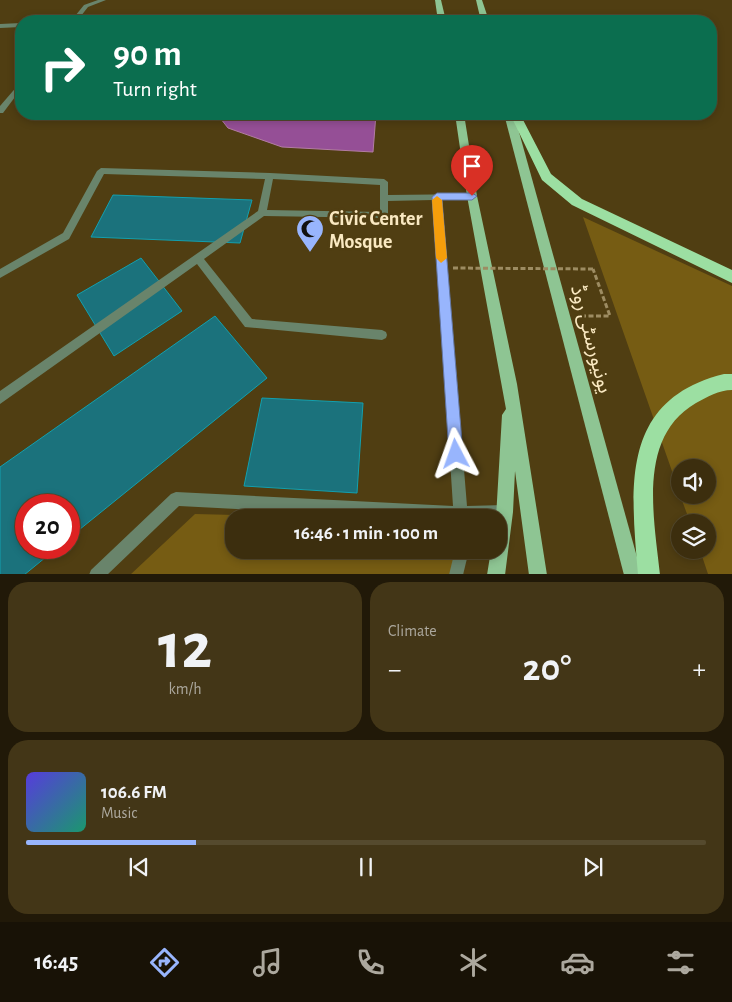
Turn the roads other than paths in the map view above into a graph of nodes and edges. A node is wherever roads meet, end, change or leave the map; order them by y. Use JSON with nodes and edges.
{"nodes":[{"id":1,"x":104,"y":0,"type":"edge"},
{"id":2,"x":438,"y":0,"type":"edge"},
{"id":3,"x":479,"y":0,"type":"edge"},
{"id":4,"x":79,"y":15,"type":"edge"},
{"id":5,"x":441,"y":15,"type":"edge"},
{"id":6,"x":483,"y":15,"type":"edge"},
{"id":7,"x":15,"y":25,"type":"edge"},
{"id":8,"x":0,"y":26,"type":"edge"},
{"id":9,"x":15,"y":92,"type":"edge"},
{"id":10,"x":0,"y":111,"type":"edge"},
{"id":11,"x":460,"y":120,"type":"edge"},
{"id":12,"x":512,"y":120,"type":"edge"},
{"id":13,"x":518,"y":120,"type":"edge"},
{"id":14,"x":270,"y":176,"type":"junction"},
{"id":15,"x":472,"y":196,"type":"junction"},
{"id":16,"x":437,"y":197,"type":"junction"},
{"id":17,"x":384,"y":198,"type":"junction"},
{"id":18,"x":262,"y":213,"type":"junction"},
{"id":19,"x":198,"y":258,"type":"junction"},
{"id":20,"x":0,"y":274,"type":"edge"},
{"id":21,"x":732,"y":277,"type":"edge"},
{"id":22,"x":382,"y":335,"type":"dead end"},
{"id":23,"x":732,"y":382,"type":"edge"},
{"id":24,"x":510,"y":384,"type":"junction"},
{"id":25,"x":0,"y":398,"type":"edge"},
{"id":26,"x":354,"y":509,"type":"edge"},
{"id":27,"x":461,"y":509,"type":"edge"},
{"id":28,"x":505,"y":509,"type":"edge"},
{"id":29,"x":460,"y":559,"type":"edge"},
{"id":30,"x":498,"y":559,"type":"edge"},
{"id":31,"x":96,"y":574,"type":"edge"},
{"id":32,"x":456,"y":574,"type":"edge"},
{"id":33,"x":496,"y":574,"type":"edge"},
{"id":34,"x":538,"y":574,"type":"edge"},
{"id":35,"x":633,"y":574,"type":"edge"},
{"id":36,"x":649,"y":574,"type":"edge"}],
"edges":[{"from":1,"to":4,"type":"street"},
{"from":2,"to":5,"type":"main road"},
{"from":3,"to":6,"type":"main road"},
{"from":7,"to":8,"type":"street"},
{"from":9,"to":10,"type":"street"},
{"from":11,"to":15,"type":"main road"},
{"from":12,"to":35,"type":"main road","name":"یونیورسٹی روڈ"},
{"from":13,"to":21,"type":"highway"},
{"from":14,"to":17,"type":"street"},
{"from":14,"to":18,"type":"street"},
{"from":14,"to":20,"type":"street"},
{"from":15,"to":16,"type":"street"},
{"from":15,"to":24,"type":"main road"},
{"from":16,"to":17,"type":"street"},
{"from":16,"to":27,"type":"street"},
{"from":17,"to":18,"type":"street"},
{"from":18,"to":19,"type":"street"},
{"from":19,"to":22,"type":"street"},
{"from":19,"to":25,"type":"street"},
{"from":23,"to":36,"type":"highway"},
{"from":24,"to":28,"type":"main road"},
{"from":24,"to":34,"type":"main road"},
{"from":26,"to":31,"type":"street"},
{"from":29,"to":32,"type":"street"},
{"from":30,"to":33,"type":"main road"}]}
